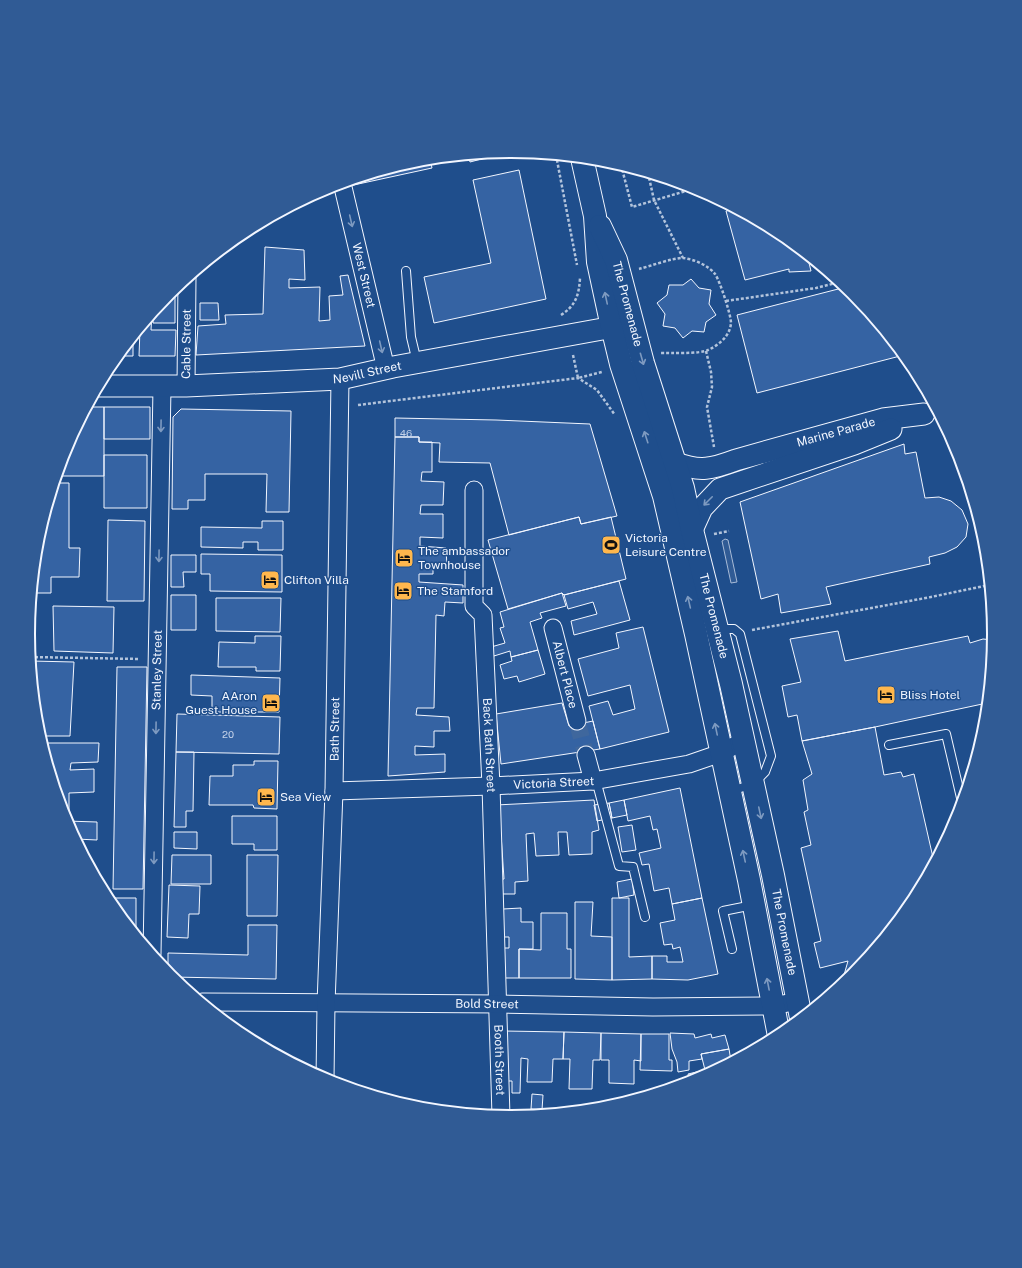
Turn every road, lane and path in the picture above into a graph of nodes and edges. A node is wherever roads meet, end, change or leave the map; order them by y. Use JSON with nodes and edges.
{"nodes":[{"id":1,"x":557,"y":160,"type":"edge"},
{"id":2,"x":583,"y":164,"type":"edge"},
{"id":3,"x":623,"y":171,"type":"edge"},
{"id":4,"x":649,"y":179,"type":"edge"},
{"id":5,"x":343,"y":189,"type":"edge"},
{"id":6,"x":685,"y":191,"type":"edge"},
{"id":7,"x":654,"y":200,"type":"junction"},
{"id":8,"x":572,"y":243,"type":"dead end"},
{"id":9,"x":406,"y":270,"type":"dead end"},
{"id":10,"x":833,"y":284,"type":"edge"},
{"id":11,"x":187,"y":285,"type":"edge"},
{"id":12,"x":726,"y":301,"type":"junction"},
{"id":13,"x":622,"y":325,"type":"junction"},
{"id":14,"x":417,"y":363,"type":"junction"},
{"id":15,"x":386,"y":368,"type":"junction"},
{"id":16,"x":340,"y":379,"type":"junction"},
{"id":17,"x":105,"y":386,"type":"edge"},
{"id":18,"x":186,"y":386,"type":"junction"},
{"id":19,"x":162,"y":387,"type":"junction"},
{"id":20,"x":340,"y":407,"type":"junction"},
{"id":21,"x":930,"y":412,"type":"edge"},
{"id":22,"x":619,"y":420,"type":"dead end"},
{"id":23,"x":854,"y":444,"type":"junction"},
{"id":24,"x":715,"y":450,"type":"dead end"},
{"id":25,"x":670,"y":481,"type":"junction"},
{"id":26,"x":474,"y":490,"type":"dead end"},
{"id":27,"x":729,"y":531,"type":"dead end"},
{"id":28,"x":701,"y":533,"type":"junction"},
{"id":29,"x":984,"y":586,"type":"edge"},
{"id":30,"x":553,"y":628,"type":"dead end"},
{"id":31,"x":707,"y":632,"type":"junction"},
{"id":32,"x":740,"y":634,"type":"junction"},
{"id":33,"x":36,"y":658,"type":"edge"},
{"id":34,"x":157,"y":660,"type":"junction"},
{"id":35,"x":741,"y":681,"type":"junction"},
{"id":36,"x":577,"y":721,"type":"tunnel mouth"},
{"id":37,"x":744,"y":741,"type":"junction"},
{"id":38,"x":889,"y":745,"type":"dead end"},
{"id":39,"x":721,"y":753,"type":"junction"},
{"id":40,"x":586,"y":756,"type":"tunnel mouth"},
{"id":41,"x":595,"y":780,"type":"junction"},
{"id":42,"x":753,"y":784,"type":"junction"},
{"id":43,"x":491,"y":786,"type":"junction"},
{"id":44,"x":334,"y":791,"type":"junction"},
{"id":45,"x":730,"y":792,"type":"junction"},
{"id":46,"x":960,"y":793,"type":"edge"},
{"id":47,"x":773,"y":875,"type":"junction"},
{"id":48,"x":749,"y":880,"type":"junction"},
{"id":49,"x":754,"y":905,"type":"junction"},
{"id":50,"x":645,"y":918,"type":"dead end"},
{"id":51,"x":152,"y":947,"type":"edge"},
{"id":52,"x":732,"y":949,"type":"dead end"},
{"id":53,"x":209,"y":1002,"type":"edge"},
{"id":54,"x":326,"y":1004,"type":"junction"},
{"id":55,"x":498,"y":1004,"type":"junction"},
{"id":56,"x":773,"y":1006,"type":"junction"},
{"id":57,"x":799,"y":1009,"type":"edge"},
{"id":58,"x":777,"y":1029,"type":"edge"},
{"id":59,"x":325,"y":1072,"type":"edge"},
{"id":60,"x":501,"y":1110,"type":"edge"}],
"edges":[{"from":1,"to":8,"type":"path"},
{"from":2,"to":13,"type":"main road","name":"The Promenade"},
{"from":3,"to":7,"type":"path"},
{"from":4,"to":7,"type":"path"},
{"from":5,"to":15,"type":"street","name":"West Street","one_way":true},
{"from":6,"to":7,"type":"path"},
{"from":7,"to":12,"type":"path"},
{"from":9,"to":14,"type":"lane"},
{"from":10,"to":12,"type":"path"},
{"from":11,"to":18,"type":"street","name":"Cable Street"},
{"from":12,"to":24,"type":"path"},
{"from":13,"to":14,"type":"street","name":"Nevill Street"},
{"from":13,"to":25,"type":"main road","name":"The Promenade"},
{"from":14,"to":15,"type":"street","name":"Nevill Street"},
{"from":15,"to":16,"type":"street","name":"Nevill Street"},
{"from":16,"to":18,"type":"street","name":"Nevill Street"},
{"from":16,"to":20,"type":"street","name":"Bath Street"},
{"from":17,"to":19,"type":"street","name":"Nevill Street"},
{"from":18,"to":19,"type":"street","name":"Nevill Street"},
{"from":19,"to":34,"type":"street","name":"Stanley Street","one_way":true},
{"from":20,"to":22,"type":"path"},
{"from":20,"to":44,"type":"street","name":"Bath Street"},
{"from":21,"to":23,"type":"street","name":"Marine Parade"},
{"from":21,"to":25,"type":"street","name":"Marine Parade"},
{"from":23,"to":25,"type":"street","name":"Marine Parade"},
{"from":23,"to":28,"type":"street","name":"Marine Parade","one_way":true},
{"from":25,"to":28,"type":"main road","name":"The Promenade"},
{"from":31,"to":25,"type":"main road","name":"The Promenade","one_way":true},
{"from":26,"to":43,"type":"street","name":"Back Bath Street"},
{"from":27,"to":28,"type":"path"},
{"from":28,"to":31,"type":"main road","name":"The Promenade"},
{"from":29,"to":32,"type":"path"},
{"from":30,"to":36,"type":"street","name":"Albert Place"},
{"from":31,"to":32,"type":"lane"},
{"from":31,"to":35,"type":"main road","name":"The Promenade"},
{"from":39,"to":31,"type":"main road","name":"The Promenade","one_way":true},
{"from":32,"to":35,"type":"lane"},
{"from":33,"to":34,"type":"path"},
{"from":34,"to":51,"type":"street","name":"Stanley Street","one_way":true},
{"from":35,"to":37,"type":"main road","name":"The Promenade"},
{"from":35,"to":42,"type":"lane"},
{"from":37,"to":39,"type":"street","name":"Victoria Street"},
{"from":37,"to":42,"type":"main road","name":"The Promenade"},
{"from":38,"to":46,"type":"lane"},
{"from":39,"to":41,"type":"street","name":"Victoria Street"},
{"from":39,"to":45,"type":"main road","name":"The Promenade"},
{"from":40,"to":41,"type":"street"},
{"from":41,"to":43,"type":"street","name":"Victoria Street"},
{"from":41,"to":50,"type":"lane"},
{"from":42,"to":45,"type":"lane"},
{"from":42,"to":47,"type":"main road","name":"The Promenade","one_way":true},
{"from":43,"to":44,"type":"street","name":"Victoria Street"},
{"from":43,"to":55,"type":"street","name":"Back Bath Street"},
{"from":44,"to":54,"type":"street","name":"Bath Street"},
{"from":48,"to":45,"type":"main road","name":"The Promenade","one_way":true},
{"from":47,"to":48,"type":"main road"},
{"from":47,"to":57,"type":"main road","name":"The Promenade"},
{"from":48,"to":49,"type":"main road","name":"The Promenade"},
{"from":49,"to":52,"type":"lane"},
{"from":56,"to":49,"type":"main road","name":"The Promenade","one_way":true},
{"from":53,"to":54,"type":"street","name":"Bold Street"},
{"from":54,"to":55,"type":"street","name":"Bold Street"},
{"from":54,"to":59,"type":"street","name":"Bath Street"},
{"from":55,"to":56,"type":"street","name":"Bold Street"},
{"from":55,"to":60,"type":"street","name":"Booth Street"},
{"from":56,"to":57,"type":"street","name":"The Promenade"},
{"from":56,"to":58,"type":"main road","name":"The Promenade"}]}
